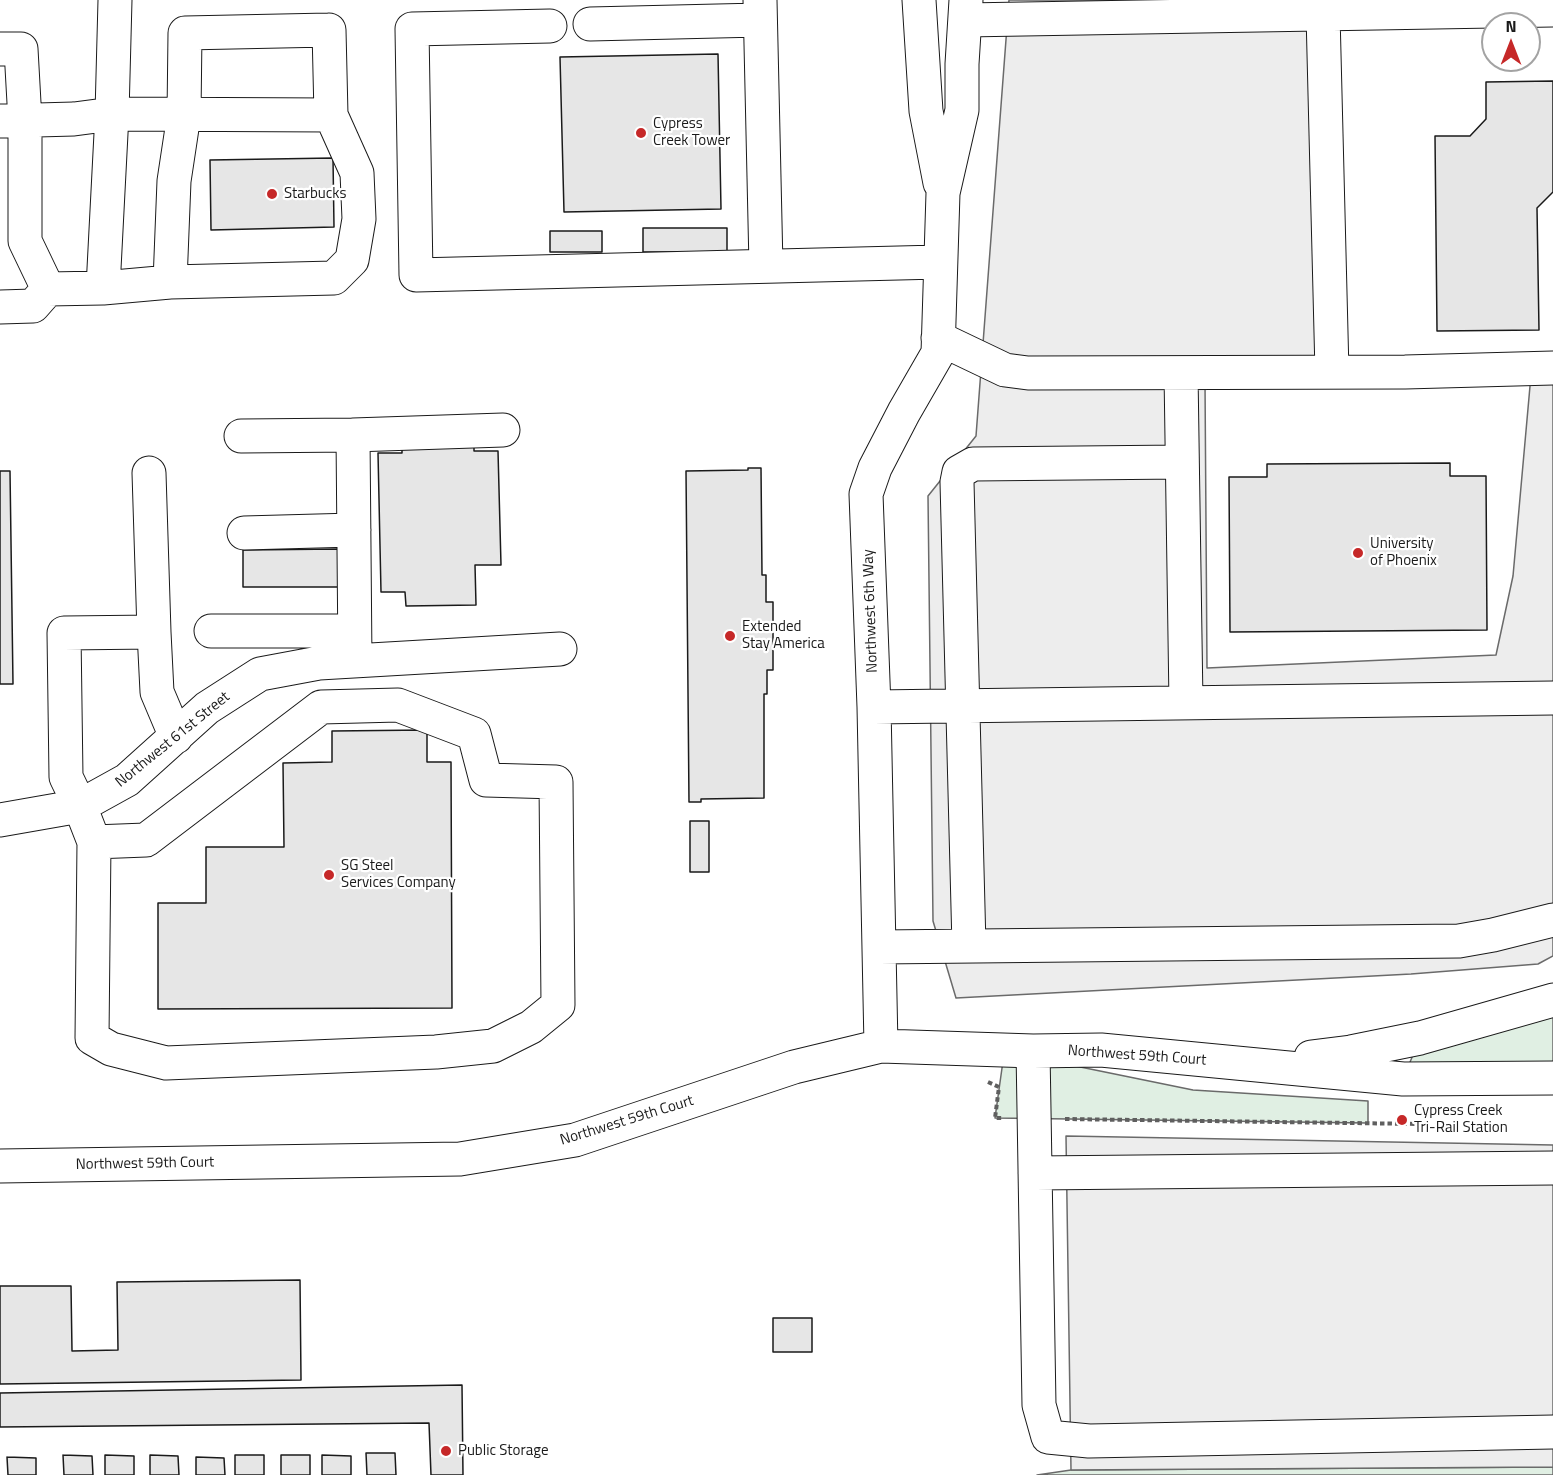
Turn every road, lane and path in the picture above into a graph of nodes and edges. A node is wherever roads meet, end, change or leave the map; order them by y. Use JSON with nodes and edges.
{"nodes":[{"id":1,"x":115,"y":0,"type":"edge"},
{"id":2,"x":920,"y":0,"type":"edge"},
{"id":3,"x":760,"y":10,"type":"edge"},
{"id":4,"x":965,"y":10,"type":"edge"},
{"id":5,"x":1553,"y":10,"type":"edge"},
{"id":6,"x":1323,"y":14,"type":"junction"},
{"id":7,"x":590,"y":24,"type":"dead end"},
{"id":8,"x":542,"y":26,"type":"dead end"},
{"id":9,"x":0,"y":49,"type":"edge"},
{"id":10,"x":112,"y":114,"type":"junction"},
{"id":11,"x":184,"y":115,"type":"junction"},
{"id":12,"x":331,"y":115,"type":"junction"},
{"id":13,"x":13,"y":121,"type":"edge"},
{"id":14,"x":942,"y":193,"type":"junction"},
{"id":15,"x":939,"y":262,"type":"junction"},
{"id":16,"x":766,"y":266,"type":"junction"},
{"id":17,"x":170,"y":282,"type":"junction"},
{"id":18,"x":103,"y":288,"type":"junction"},
{"id":19,"x":48,"y":289,"type":"junction"},
{"id":20,"x":0,"y":307,"type":"edge"},
{"id":21,"x":938,"y":338,"type":"junction"},
{"id":22,"x":1553,"y":368,"type":"edge"},
{"id":23,"x":1332,"y":372,"type":"junction"},
{"id":24,"x":1181,"y":373,"type":"junction"},
{"id":25,"x":503,"y":430,"type":"dead end"},
{"id":26,"x":353,"y":435,"type":"junction"},
{"id":27,"x":242,"y":436,"type":"dead end"},
{"id":28,"x":1182,"y":462,"type":"junction"},
{"id":29,"x":149,"y":473,"type":"dead end"},
{"id":30,"x":354,"y":530,"type":"junction"},
{"id":31,"x":244,"y":533,"type":"dead end"},
{"id":32,"x":211,"y":631,"type":"dead end"},
{"id":33,"x":154,"y":632,"type":"junction"},
{"id":34,"x":355,"y":646,"type":"junction"},
{"id":35,"x":560,"y":649,"type":"dead end"},
{"id":36,"x":1553,"y":698,"type":"edge"},
{"id":37,"x":1186,"y":703,"type":"junction"},
{"id":38,"x":964,"y":706,"type":"junction"},
{"id":39,"x":874,"y":708,"type":"junction"},
{"id":40,"x":176,"y":737,"type":"junction"},
{"id":41,"x":80,"y":806,"type":"junction"},
{"id":42,"x":0,"y":820,"type":"edge"},
{"id":43,"x":94,"y":842,"type":"junction"},
{"id":44,"x":1553,"y":920,"type":"edge"},
{"id":45,"x":969,"y":946,"type":"junction"},
{"id":46,"x":879,"y":947,"type":"junction"},
{"id":47,"x":1553,"y":999,"type":"edge"},
{"id":48,"x":881,"y":1046,"type":"junction"},
{"id":49,"x":1033,"y":1051,"type":"junction"},
{"id":50,"x":1246,"y":1064,"type":"junction"},
{"id":51,"x":1553,"y":1078,"type":"edge"},
{"id":52,"x":977,"y":1082,"type":"dead end"},
{"id":53,"x":1034,"y":1119,"type":"junction"},
{"id":54,"x":1420,"y":1124,"type":"dead end"},
{"id":55,"x":0,"y":1166,"type":"edge"},
{"id":56,"x":1553,"y":1168,"type":"edge"},
{"id":57,"x":1035,"y":1173,"type":"junction"},
{"id":58,"x":1553,"y":1432,"type":"edge"}],
"edges":[{"from":1,"to":10,"type":"street"},
{"from":2,"to":14,"type":"street","name":"Northwest 6th Way"},
{"from":3,"to":7,"type":"street"},
{"from":3,"to":16,"type":"street"},
{"from":4,"to":6,"type":"street"},
{"from":4,"to":14,"type":"street","name":"Northwest 6th Way"},
{"from":5,"to":6,"type":"street"},
{"from":6,"to":23,"type":"street"},
{"from":8,"to":16,"type":"street"},
{"from":9,"to":13,"type":"street"},
{"from":10,"to":11,"type":"street"},
{"from":10,"to":13,"type":"street"},
{"from":10,"to":18,"type":"street"},
{"from":11,"to":12,"type":"street"},
{"from":11,"to":12,"type":"street"},
{"from":11,"to":17,"type":"street"},
{"from":12,"to":17,"type":"street"},
{"from":13,"to":19,"type":"street"},
{"from":14,"to":15,"type":"street","name":"Northwest 6th Way"},
{"from":15,"to":16,"type":"street"},
{"from":15,"to":21,"type":"street","name":"Northwest 6th Way"},
{"from":17,"to":18,"type":"street"},
{"from":18,"to":19,"type":"street"},
{"from":19,"to":20,"type":"street"},
{"from":21,"to":24,"type":"street"},
{"from":21,"to":39,"type":"street","name":"Northwest 6th Way"},
{"from":22,"to":23,"type":"street"},
{"from":23,"to":24,"type":"street"},
{"from":24,"to":28,"type":"street"},
{"from":25,"to":26,"type":"street"},
{"from":26,"to":27,"type":"street"},
{"from":26,"to":30,"type":"street"},
{"from":28,"to":37,"type":"street"},
{"from":28,"to":38,"type":"street"},
{"from":29,"to":33,"type":"street"},
{"from":30,"to":31,"type":"street"},
{"from":30,"to":34,"type":"street"},
{"from":32,"to":34,"type":"street"},
{"from":33,"to":40,"type":"street"},
{"from":33,"to":41,"type":"street"},
{"from":34,"to":35,"type":"street","name":"Northwest 61st Street"},
{"from":34,"to":40,"type":"street","name":"Northwest 61st Street"},
{"from":36,"to":37,"type":"street"},
{"from":37,"to":38,"type":"street"},
{"from":38,"to":39,"type":"street"},
{"from":38,"to":45,"type":"street"},
{"from":39,"to":46,"type":"street","name":"Northwest 6th Way"},
{"from":40,"to":41,"type":"street","name":"Northwest 61st Street"},
{"from":41,"to":42,"type":"street","name":"Northwest 61st Street"},
{"from":41,"to":43,"type":"street"},
{"from":43,"to":43,"type":"street"},
{"from":44,"to":45,"type":"street"},
{"from":45,"to":46,"type":"street"},
{"from":46,"to":48,"type":"street","name":"Northwest 6th Way"},
{"from":47,"to":50,"type":"street","name":"Northwest 59th Court"},
{"from":48,"to":49,"type":"street","name":"Northwest 59th Court"},
{"from":48,"to":55,"type":"street","name":"Northwest 59th Court"},
{"from":49,"to":50,"type":"street","name":"Northwest 59th Court"},
{"from":49,"to":53,"type":"street"},
{"from":50,"to":51,"type":"street","name":"Northwest 59th Court"},
{"from":52,"to":53,"type":"path"},
{"from":53,"to":54,"type":"path"},
{"from":53,"to":57,"type":"street"},
{"from":56,"to":57,"type":"street"},
{"from":57,"to":58,"type":"street"}]}
